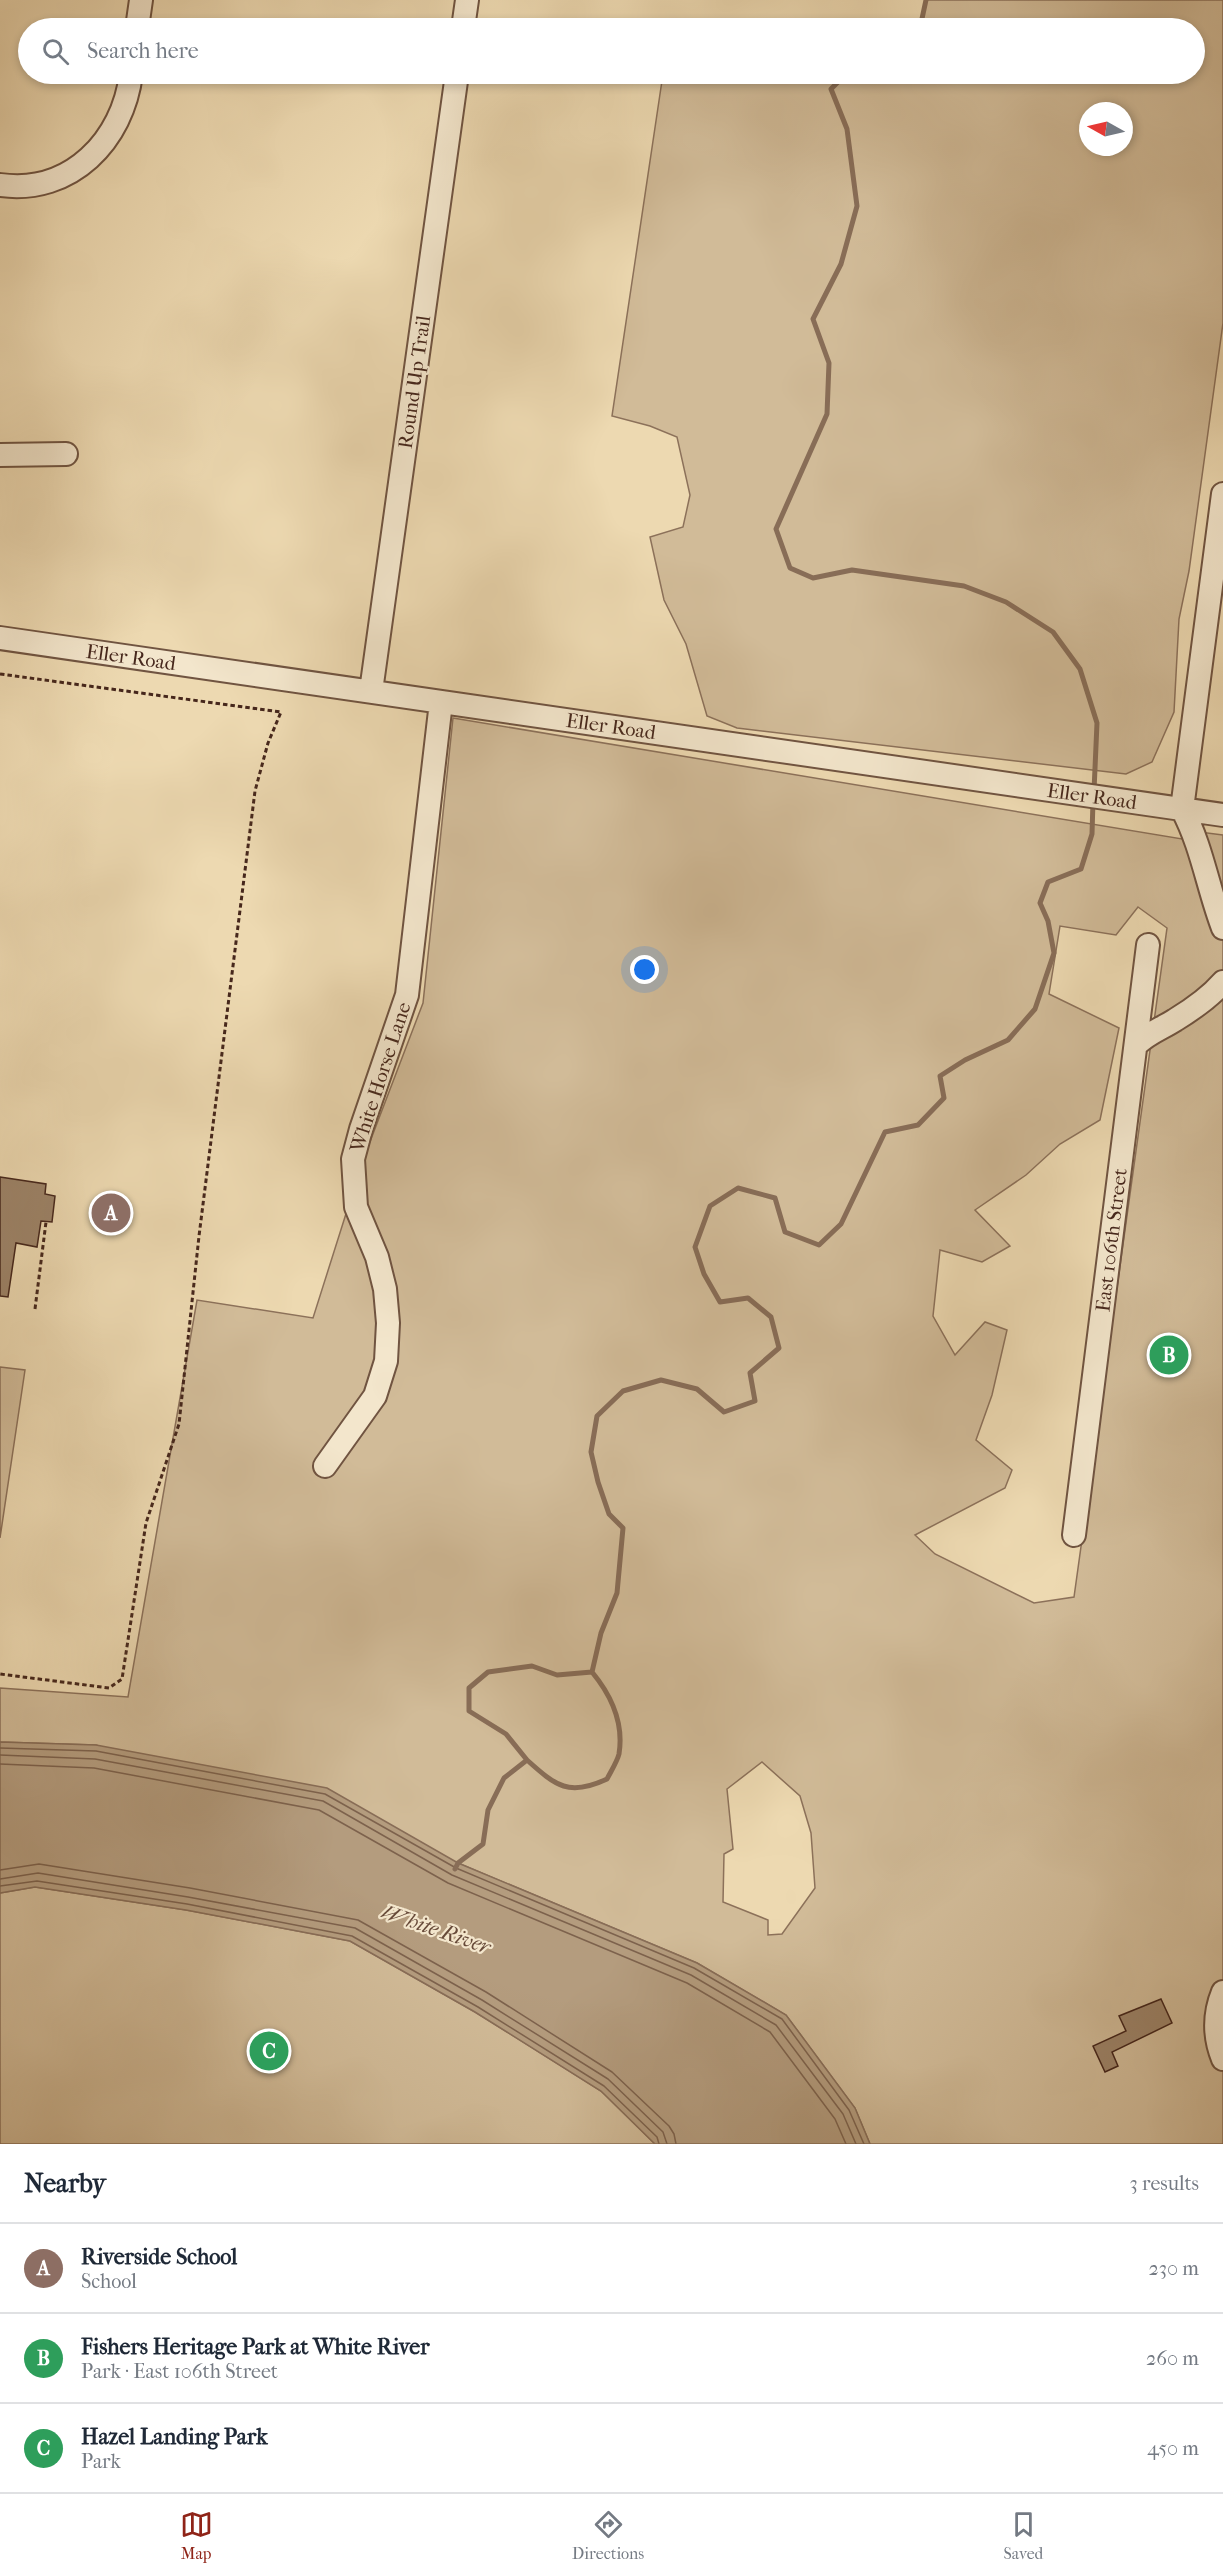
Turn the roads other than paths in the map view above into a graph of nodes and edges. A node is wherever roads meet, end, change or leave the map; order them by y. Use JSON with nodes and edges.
{"nodes":[{"id":1,"x":141,"y":0,"type":"edge"},
{"id":2,"x":467,"y":0,"type":"edge"},
{"id":3,"x":138,"y":18,"type":"edge"},
{"id":4,"x":464,"y":18,"type":"edge"},
{"id":5,"x":130,"y":84,"type":"edge"},
{"id":6,"x":456,"y":84,"type":"edge"},
{"id":7,"x":0,"y":185,"type":"edge"},
{"id":8,"x":66,"y":454,"type":"dead end"},
{"id":9,"x":0,"y":455,"type":"edge"},
{"id":10,"x":1223,"y":494,"type":"edge"},
{"id":11,"x":0,"y":638,"type":"edge"},
{"id":12,"x":370,"y":691,"type":"junction"},
{"id":13,"x":441,"y":702,"type":"junction"},
{"id":14,"x":1182,"y":809,"type":"junction"},
{"id":15,"x":1223,"y":815,"type":"edge"},
{"id":16,"x":1223,"y":928,"type":"edge"},
{"id":17,"x":1148,"y":945,"type":"dead end"},
{"id":18,"x":1223,"y":982,"type":"edge"},
{"id":19,"x":1136,"y":1045,"type":"junction"},
{"id":20,"x":325,"y":1466,"type":"dead end"},
{"id":21,"x":1074,"y":1535,"type":"dead end"},
{"id":22,"x":1222,"y":2002,"type":"edge"},
{"id":23,"x":1223,"y":2059,"type":"edge"}],
"edges":[{"from":1,"to":3,"type":"street"},
{"from":2,"to":4,"type":"street"},
{"from":5,"to":7,"type":"street"},
{"from":6,"to":12,"type":"street","name":"Round Up Trail"},
{"from":8,"to":9,"type":"street"},
{"from":10,"to":14,"type":"street"},
{"from":11,"to":12,"type":"street","name":"Eller Road"},
{"from":12,"to":13,"type":"street","name":"Eller Road"},
{"from":13,"to":14,"type":"street","name":"Eller Road"},
{"from":13,"to":20,"type":"street","name":"White Horse Lane"},
{"from":14,"to":15,"type":"street","name":"Eller Road"},
{"from":14,"to":16,"type":"street"},
{"from":17,"to":19,"type":"street","name":"East 106th Street"},
{"from":18,"to":19,"type":"street"},
{"from":19,"to":21,"type":"street","name":"East 106th Street"},
{"from":22,"to":23,"type":"street"}]}
